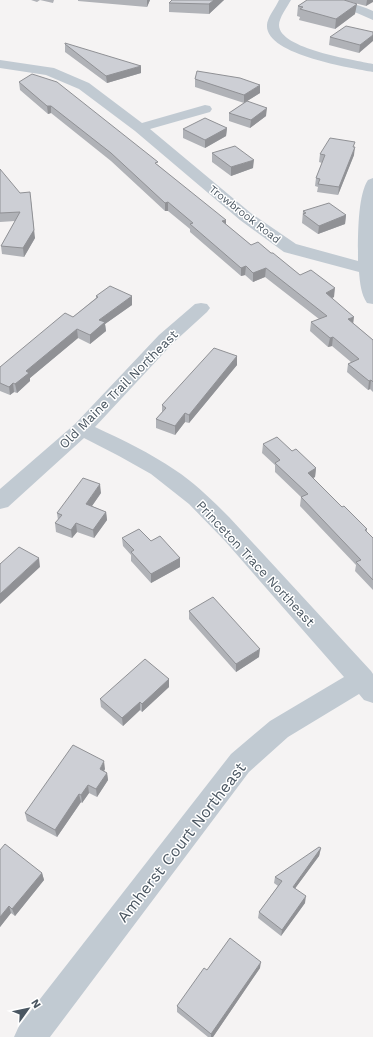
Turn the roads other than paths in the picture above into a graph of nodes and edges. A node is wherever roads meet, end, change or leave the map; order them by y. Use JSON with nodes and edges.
{"nodes":[{"id":1,"x":285,"y":0,"type":"edge"},
{"id":2,"x":326,"y":0,"type":"edge"},
{"id":3,"x":373,"y":16,"type":"edge"},
{"id":4,"x":0,"y":64,"type":"edge"},
{"id":5,"x":373,"y":68,"type":"edge"},
{"id":6,"x":205,"y":109,"type":"dead end"},
{"id":7,"x":140,"y":128,"type":"junction"},
{"id":8,"x":373,"y":183,"type":"edge"},
{"id":9,"x":367,"y":268,"type":"junction"},
{"id":10,"x":373,"y":299,"type":"edge"},
{"id":11,"x":201,"y":308,"type":"dead end"},
{"id":12,"x":82,"y":429,"type":"junction"},
{"id":13,"x":0,"y":501,"type":"edge"},
{"id":14,"x":367,"y":686,"type":"edge"},
{"id":15,"x":30,"y":1037,"type":"edge"}],
"edges":[{"from":1,"to":5,"type":"street"},
{"from":2,"to":3,"type":"street"},
{"from":4,"to":7,"type":"street","name":"Trowbrook Road"},
{"from":6,"to":7,"type":"street"},
{"from":7,"to":9,"type":"street","name":"Trowbrook Road"},
{"from":8,"to":9,"type":"street"},
{"from":9,"to":10,"type":"street"},
{"from":11,"to":12,"type":"street","name":"Old Maine Trail Northeast"},
{"from":12,"to":13,"type":"street","name":"Old Maine Trail Northeast"},
{"from":12,"to":14,"type":"street","name":"Princeton Trace Northeast"},
{"from":14,"to":15,"type":"street","name":"Amherst Court Northeast"}]}
